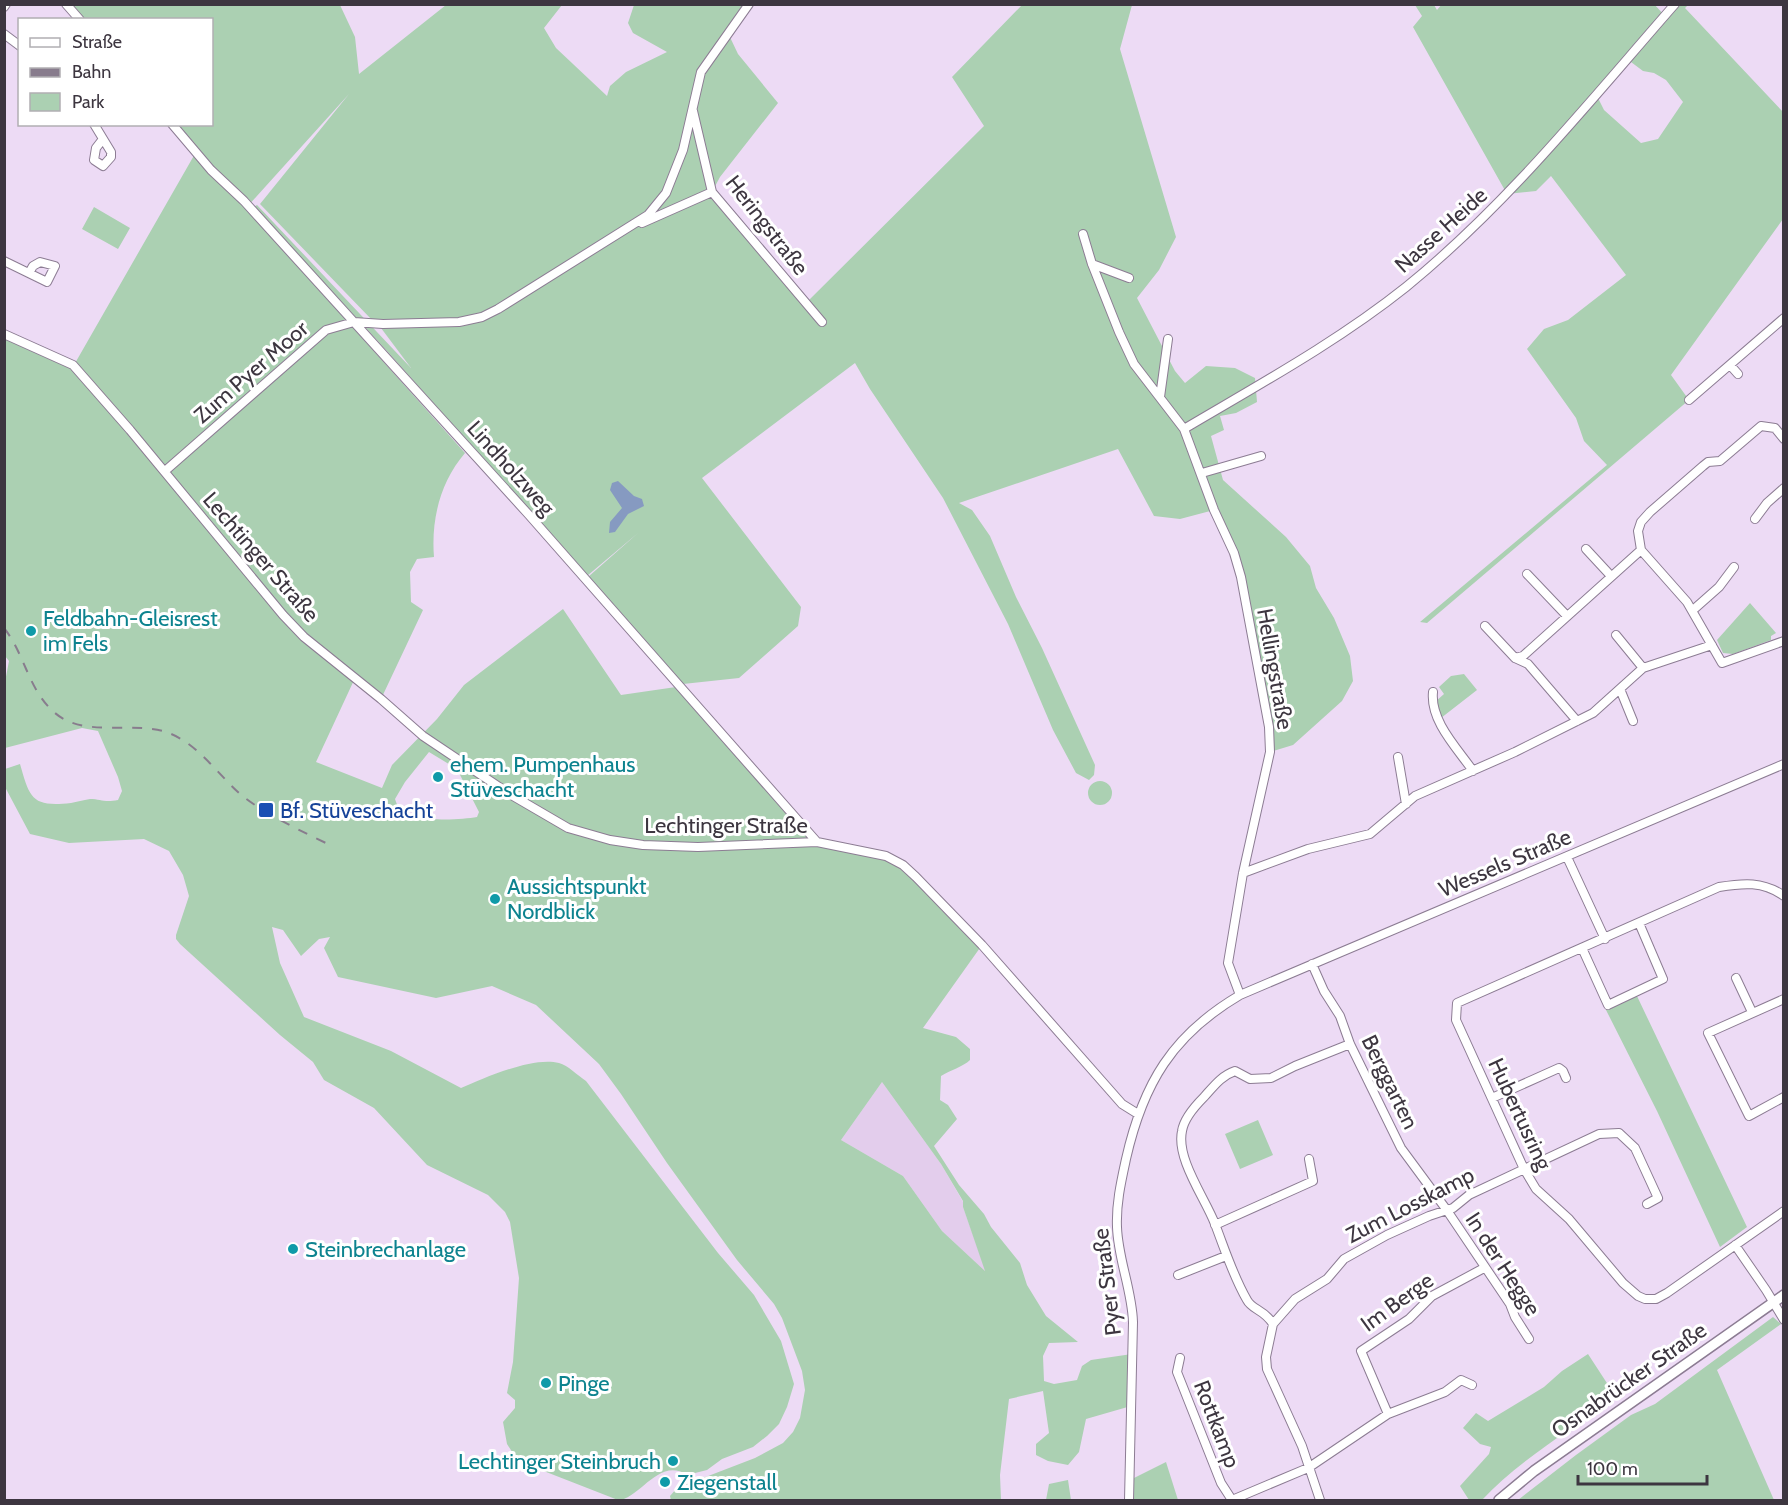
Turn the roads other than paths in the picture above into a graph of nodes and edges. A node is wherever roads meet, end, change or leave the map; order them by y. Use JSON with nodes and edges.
{"nodes":[{"id":1,"x":66,"y":4,"type":"edge"},
{"id":2,"x":750,"y":4,"type":"edge"},
{"id":3,"x":1675,"y":4,"type":"edge"},
{"id":4,"x":78,"y":18,"type":"edge"},
{"id":5,"x":4,"y":34,"type":"edge"},
{"id":6,"x":18,"y":44,"type":"edge"},
{"id":7,"x":692,"y":106,"type":"junction"},
{"id":8,"x":95,"y":126,"type":"edge"},
{"id":9,"x":174,"y":126,"type":"edge"},
{"id":10,"x":103,"y":139,"type":"dead end"},
{"id":11,"x":712,"y":192,"type":"junction"},
{"id":12,"x":632,"y":226,"type":"junction"},
{"id":13,"x":1083,"y":234,"type":"dead end"},
{"id":14,"x":4,"y":261,"type":"edge"},
{"id":15,"x":1092,"y":264,"type":"junction"},
{"id":16,"x":29,"y":273,"type":"junction"},
{"id":17,"x":1128,"y":278,"type":"dead end"},
{"id":18,"x":1784,"y":318,"type":"edge"},
{"id":19,"x":354,"y":322,"type":"junction"},
{"id":20,"x":822,"y":322,"type":"dead end"},
{"id":21,"x":4,"y":334,"type":"edge"},
{"id":22,"x":1168,"y":339,"type":"dead end"},
{"id":23,"x":1730,"y":365,"type":"junction"},
{"id":24,"x":1738,"y":374,"type":"dead end"},
{"id":25,"x":1160,"y":397,"type":"junction"},
{"id":26,"x":1689,"y":400,"type":"dead end"},
{"id":27,"x":1184,"y":429,"type":"junction"},
{"id":28,"x":1784,"y":439,"type":"edge"},
{"id":29,"x":1261,"y":456,"type":"dead end"},
{"id":30,"x":165,"y":471,"type":"junction"},
{"id":31,"x":1202,"y":473,"type":"junction"},
{"id":32,"x":1784,"y":489,"type":"edge"},
{"id":33,"x":1755,"y":519,"type":"dead end"},
{"id":34,"x":1586,"y":549,"type":"dead end"},
{"id":35,"x":1641,"y":550,"type":"junction"},
{"id":36,"x":1734,"y":567,"type":"dead end"},
{"id":37,"x":1527,"y":574,"type":"dead end"},
{"id":38,"x":1611,"y":576,"type":"junction"},
{"id":39,"x":1693,"y":610,"type":"junction"},
{"id":40,"x":1567,"y":616,"type":"junction"},
{"id":41,"x":1485,"y":627,"type":"dead end"},
{"id":42,"x":1616,"y":635,"type":"dead end"},
{"id":43,"x":1784,"y":641,"type":"edge"},
{"id":44,"x":1713,"y":647,"type":"junction"},
{"id":45,"x":1515,"y":658,"type":"junction"},
{"id":46,"x":1643,"y":668,"type":"junction"},
{"id":47,"x":1620,"y":689,"type":"junction"},
{"id":48,"x":1432,"y":692,"type":"dead end"},
{"id":49,"x":1577,"y":721,"type":"junction"},
{"id":50,"x":1633,"y":721,"type":"dead end"},
{"id":51,"x":1398,"y":757,"type":"dead end"},
{"id":52,"x":1784,"y":764,"type":"edge"},
{"id":53,"x":1473,"y":771,"type":"junction"},
{"id":54,"x":1406,"y":804,"type":"junction"},
{"id":55,"x":817,"y":843,"type":"junction"},
{"id":56,"x":1567,"y":856,"type":"junction"},
{"id":57,"x":1243,"y":873,"type":"junction"},
{"id":58,"x":1784,"y":896,"type":"edge"},
{"id":59,"x":1639,"y":923,"type":"junction"},
{"id":60,"x":1605,"y":939,"type":"junction"},
{"id":61,"x":1582,"y":948,"type":"junction"},
{"id":62,"x":1312,"y":964,"type":"junction"},
{"id":63,"x":1736,"y":978,"type":"dead end"},
{"id":64,"x":1240,"y":995,"type":"junction"},
{"id":65,"x":1784,"y":999,"type":"edge"},
{"id":66,"x":1752,"y":1012,"type":"junction"},
{"id":67,"x":1350,"y":1044,"type":"junction"},
{"id":68,"x":1566,"y":1078,"type":"dead end"},
{"id":69,"x":1784,"y":1097,"type":"edge"},
{"id":70,"x":1492,"y":1098,"type":"junction"},
{"id":71,"x":1138,"y":1114,"type":"junction"},
{"id":72,"x":1309,"y":1159,"type":"dead end"},
{"id":73,"x":1524,"y":1169,"type":"junction"},
{"id":74,"x":1647,"y":1204,"type":"dead end"},
{"id":75,"x":1446,"y":1209,"type":"junction"},
{"id":76,"x":1784,"y":1211,"type":"edge"},
{"id":77,"x":1215,"y":1225,"type":"junction"},
{"id":78,"x":1735,"y":1245,"type":"junction"},
{"id":79,"x":1226,"y":1256,"type":"junction"},
{"id":80,"x":1484,"y":1268,"type":"junction"},
{"id":81,"x":1178,"y":1275,"type":"dead end"},
{"id":82,"x":1784,"y":1295,"type":"edge"},
{"id":83,"x":1773,"y":1303,"type":"junction"},
{"id":84,"x":1784,"y":1320,"type":"edge"},
{"id":85,"x":1273,"y":1324,"type":"junction"},
{"id":86,"x":1529,"y":1339,"type":"dead end"},
{"id":87,"x":1180,"y":1358,"type":"dead end"},
{"id":88,"x":1472,"y":1385,"type":"dead end"},
{"id":89,"x":1388,"y":1414,"type":"junction"},
{"id":90,"x":1308,"y":1468,"type":"junction"},
{"id":91,"x":1129,"y":1500,"type":"edge"},
{"id":92,"x":1320,"y":1500,"type":"edge"},
{"id":93,"x":1499,"y":1500,"type":"edge"}],
"edges":[{"from":1,"to":4,"type":"street"},
{"from":2,"to":7,"type":"street","name":"Zum Pyer Moor"},
{"from":3,"to":27,"type":"street","name":"Nasse Heide"},
{"from":5,"to":6,"type":"street"},
{"from":7,"to":11,"type":"street","name":"Heringstraße"},
{"from":7,"to":12,"type":"street","name":"Zum Pyer Moor"},
{"from":8,"to":10,"type":"street"},
{"from":9,"to":19,"type":"street","name":"Lindholzweg"},
{"from":11,"to":12,"type":"street","name":"Zum Pyer Moor"},
{"from":11,"to":20,"type":"street","name":"Heringstraße"},
{"from":12,"to":19,"type":"street","name":"Zum Pyer Moor"},
{"from":13,"to":15,"type":"street","name":"Hellingstraße"},
{"from":14,"to":16,"type":"street"},
{"from":15,"to":17,"type":"street"},
{"from":15,"to":25,"type":"street","name":"Hellingstraße"},
{"from":16,"to":16,"type":"street"},
{"from":18,"to":23,"type":"street"},
{"from":19,"to":30,"type":"street","name":"Zum Pyer Moor"},
{"from":19,"to":55,"type":"street","name":"Lindholzweg"},
{"from":21,"to":30,"type":"street","name":"Lechtinger Straße"},
{"from":22,"to":25,"type":"street"},
{"from":23,"to":24,"type":"street"},
{"from":23,"to":26,"type":"street"},
{"from":25,"to":27,"type":"street","name":"Hellingstraße"},
{"from":27,"to":31,"type":"street","name":"Hellingstraße"},
{"from":28,"to":35,"type":"street"},
{"from":29,"to":31,"type":"street"},
{"from":30,"to":55,"type":"street","name":"Lechtinger Straße"},
{"from":31,"to":57,"type":"street","name":"Hellingstraße"},
{"from":32,"to":33,"type":"street"},
{"from":34,"to":38,"type":"street"},
{"from":35,"to":38,"type":"street"},
{"from":35,"to":39,"type":"street"},
{"from":36,"to":39,"type":"street"},
{"from":37,"to":40,"type":"street"},
{"from":38,"to":40,"type":"street"},
{"from":39,"to":44,"type":"street"},
{"from":40,"to":45,"type":"street"},
{"from":41,"to":45,"type":"street"},
{"from":42,"to":46,"type":"street"},
{"from":43,"to":44,"type":"street"},
{"from":44,"to":46,"type":"street"},
{"from":45,"to":49,"type":"street"},
{"from":46,"to":47,"type":"street"},
{"from":47,"to":49,"type":"street"},
{"from":47,"to":50,"type":"street"},
{"from":48,"to":53,"type":"street"},
{"from":49,"to":53,"type":"street"},
{"from":51,"to":54,"type":"street"},
{"from":52,"to":56,"type":"street","name":"Wessels Straße"},
{"from":53,"to":54,"type":"street"},
{"from":54,"to":57,"type":"street"},
{"from":55,"to":71,"type":"street","name":"Lechtinger Straße"},
{"from":56,"to":60,"type":"street"},
{"from":56,"to":62,"type":"street","name":"Wessels Straße"},
{"from":57,"to":64,"type":"street","name":"Hellingstraße"},
{"from":58,"to":59,"type":"street","name":"Hubertusring"},
{"from":59,"to":60,"type":"street","name":"Hubertusring"},
{"from":59,"to":61,"type":"street"},
{"from":60,"to":61,"type":"street","name":"Hubertusring"},
{"from":61,"to":70,"type":"street","name":"Hubertusring"},
{"from":62,"to":64,"type":"street","name":"Wessels Straße"},
{"from":62,"to":67,"type":"street","name":"Berggarten"},
{"from":63,"to":66,"type":"street"},
{"from":64,"to":71,"type":"street","name":"Pyer Straße"},
{"from":65,"to":66,"type":"street"},
{"from":66,"to":69,"type":"street"},
{"from":67,"to":75,"type":"street","name":"Berggarten"},
{"from":67,"to":77,"type":"street"},
{"from":68,"to":70,"type":"street"},
{"from":70,"to":73,"type":"street","name":"Hubertusring"},
{"from":71,"to":91,"type":"street","name":"Pyer Straße"},
{"from":72,"to":77,"type":"street"},
{"from":73,"to":74,"type":"street","name":"Zum Losskamp"},
{"from":73,"to":75,"type":"street","name":"Zum Losskamp"},
{"from":73,"to":78,"type":"street","name":"Hubertusring"},
{"from":75,"to":80,"type":"street","name":"In der Hegge"},
{"from":75,"to":85,"type":"street","name":"Zum Losskamp"},
{"from":76,"to":78,"type":"street","name":"Hubertusring"},
{"from":77,"to":79,"type":"street"},
{"from":78,"to":83,"type":"street"},
{"from":79,"to":81,"type":"street"},
{"from":79,"to":85,"type":"street"},
{"from":80,"to":86,"type":"street","name":"In der Hegge"},
{"from":80,"to":89,"type":"street","name":"Im Berge"},
{"from":82,"to":83,"type":"street","name":"Osnabrücker Straße"},
{"from":83,"to":84,"type":"street"},
{"from":83,"to":93,"type":"street","name":"Osnabrücker Straße"},
{"from":85,"to":90,"type":"street","name":"Zum Losskamp"},
{"from":87,"to":90,"type":"street","name":"Rottkamp"},
{"from":88,"to":89,"type":"street"},
{"from":89,"to":90,"type":"street"},
{"from":90,"to":92,"type":"street","name":"Zum Losskamp"}]}
